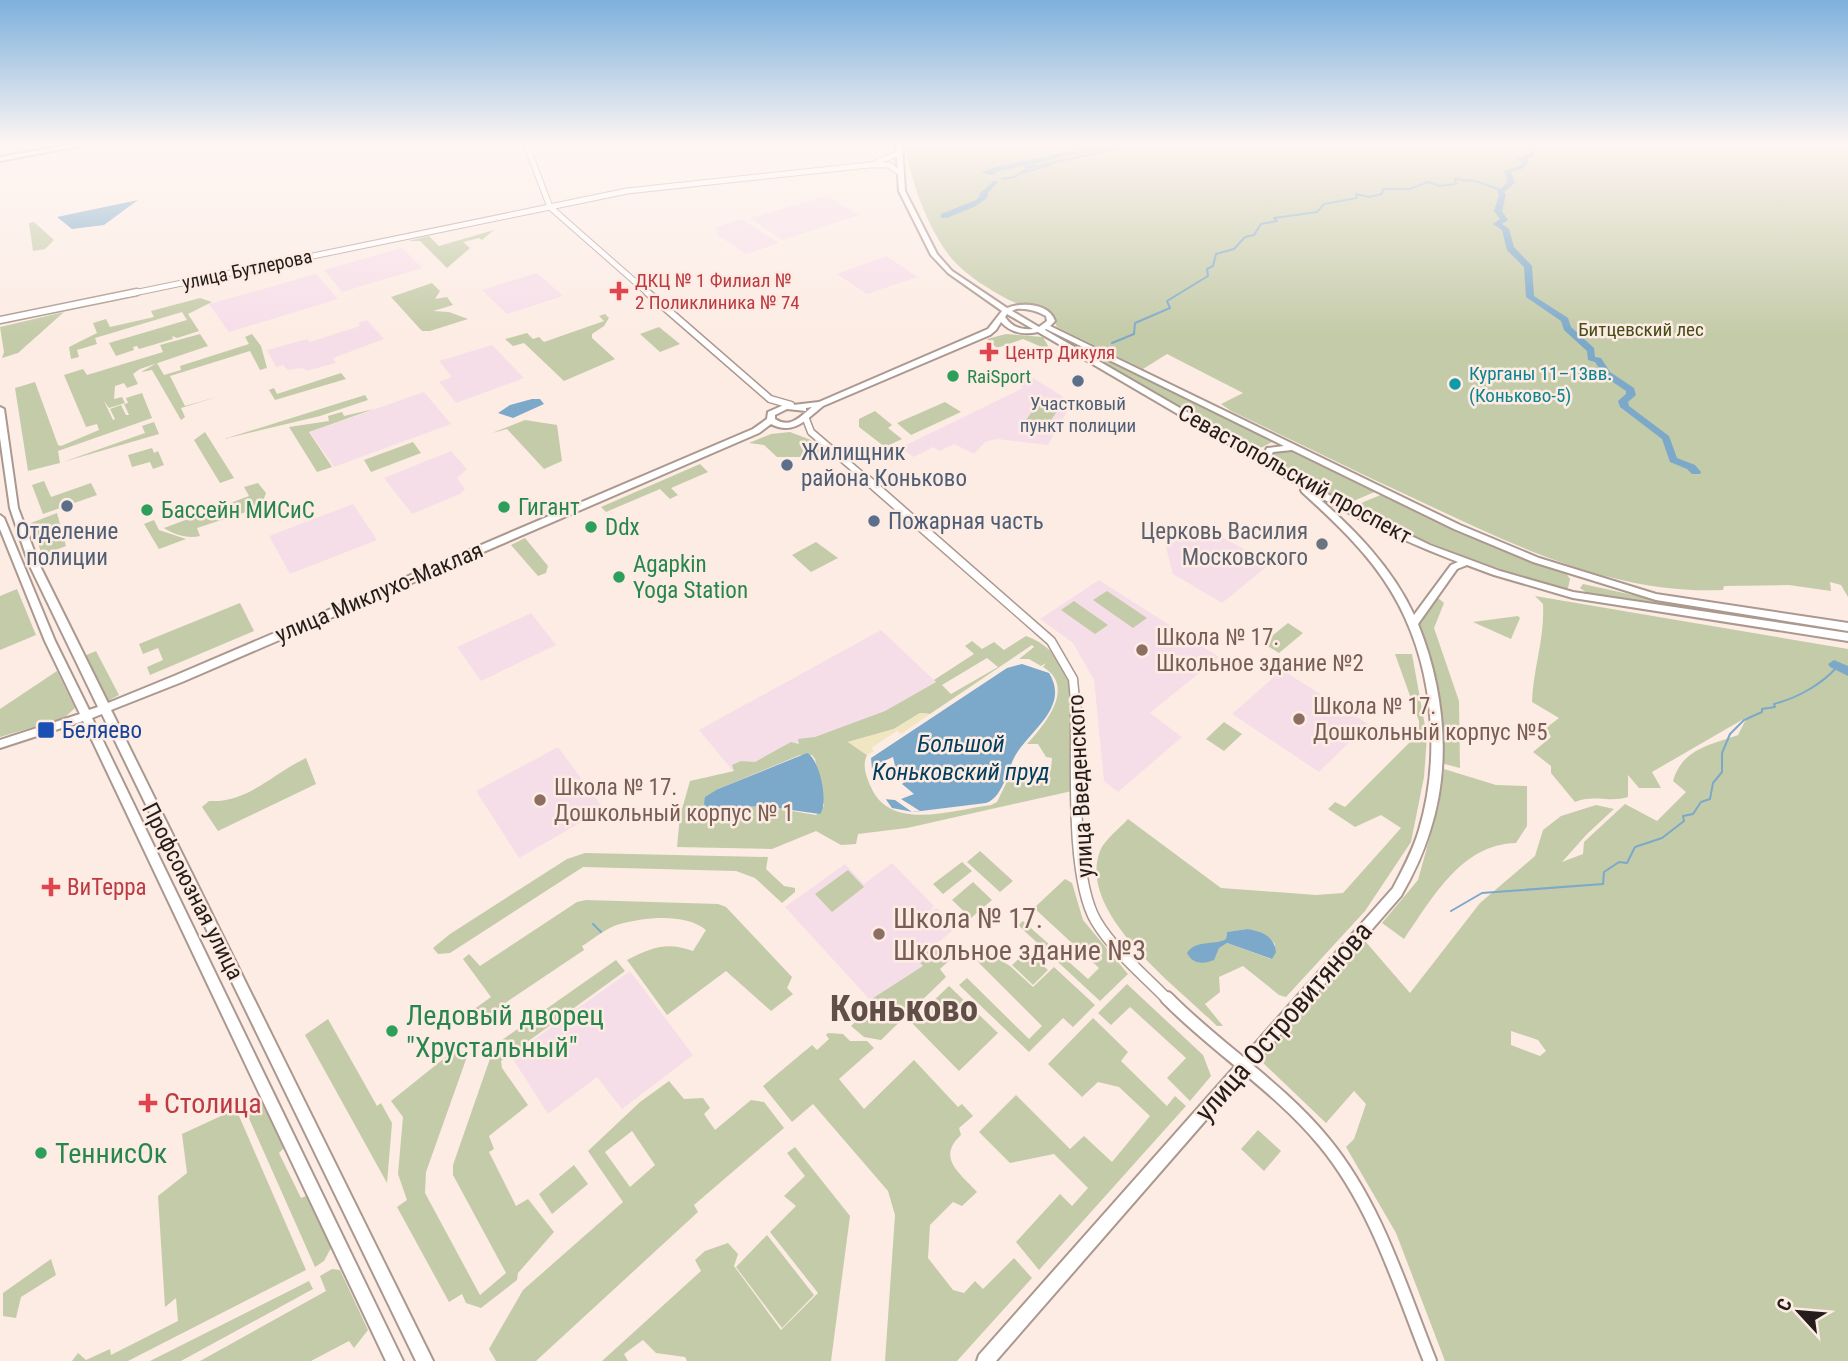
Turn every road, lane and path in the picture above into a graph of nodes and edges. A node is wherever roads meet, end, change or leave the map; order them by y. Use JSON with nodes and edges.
{"nodes":[{"id":1,"x":543,"y":208,"type":"edge"},
{"id":2,"x":552,"y":208,"type":"edge"},
{"id":3,"x":910,"y":208,"type":"edge"},
{"id":4,"x":917,"y":208,"type":"edge"},
{"id":5,"x":1010,"y":309,"type":"junction"},
{"id":6,"x":1002,"y":318,"type":"junction"},
{"id":7,"x":0,"y":320,"type":"edge"},
{"id":8,"x":1043,"y":328,"type":"junction"},
{"id":9,"x":1022,"y":331,"type":"junction"},
{"id":10,"x":987,"y":333,"type":"junction"},
{"id":11,"x":770,"y":399,"type":"junction"},
{"id":12,"x":820,"y":404,"type":"junction"},
{"id":13,"x":794,"y":406,"type":"junction"},
{"id":14,"x":0,"y":409,"type":"edge"},
{"id":15,"x":771,"y":417,"type":"junction"},
{"id":16,"x":806,"y":418,"type":"junction"},
{"id":17,"x":787,"y":426,"type":"junction"},
{"id":18,"x":756,"y":431,"type":"junction"},
{"id":19,"x":811,"y":432,"type":"junction"},
{"id":20,"x":1302,"y":452,"type":"junction"},
{"id":21,"x":1271,"y":464,"type":"junction"},
{"id":22,"x":1285,"y":472,"type":"junction"},
{"id":23,"x":0,"y":518,"type":"edge"},
{"id":24,"x":1466,"y":562,"type":"junction"},
{"id":25,"x":1413,"y":623,"type":"junction"},
{"id":26,"x":1848,"y":627,"type":"edge"},
{"id":27,"x":1848,"y":637,"type":"edge"},
{"id":28,"x":103,"y":709,"type":"junction"},
{"id":29,"x":86,"y":716,"type":"junction"},
{"id":30,"x":0,"y":744,"type":"edge"},
{"id":31,"x":1241,"y":1069,"type":"junction"},
{"id":32,"x":395,"y":1361,"type":"edge"},
{"id":33,"x":425,"y":1361,"type":"edge"},
{"id":34,"x":985,"y":1361,"type":"edge"},
{"id":35,"x":1430,"y":1361,"type":"edge"}],
"edges":[{"from":1,"to":7,"type":"street","name":"улица Бутлерова"},
{"from":2,"to":11,"type":"street"},
{"from":3,"to":5,"type":"main road","name":"Севастопольский проспект"},
{"from":4,"to":5,"type":"main road","name":"Севастопольский проспект"},
{"from":5,"to":6,"type":"main road"},
{"from":5,"to":8,"type":"main road","name":"Севастопольский проспект"},
{"from":5,"to":8,"type":"main road"},
{"from":6,"to":9,"type":"main road"},
{"from":6,"to":10,"type":"main road"},
{"from":8,"to":9,"type":"main road"},
{"from":8,"to":20,"type":"main road","name":"Севастопольский проспект"},
{"from":8,"to":21,"type":"main road","name":"Севастопольский проспект"},
{"from":9,"to":10,"type":"main road"},
{"from":10,"to":12,"type":"main road"},
{"from":11,"to":13,"type":"street"},
{"from":11,"to":15,"type":"street"},
{"from":12,"to":13,"type":"main road"},
{"from":12,"to":16,"type":"main road"},
{"from":13,"to":15,"type":"main road","name":"улица Миклухо-Маклая"},
{"from":13,"to":16,"type":"main road"},
{"from":14,"to":28,"type":"main road","name":"Профсоюзная улица"},
{"from":15,"to":17,"type":"main road"},
{"from":15,"to":18,"type":"main road","name":"улица Миклухо-Маклая"},
{"from":16,"to":17,"type":"main road","name":"улица Миклухо-Маклая"},
{"from":16,"to":19,"type":"street","name":"улица Введенского"},
{"from":17,"to":18,"type":"main road","name":"улица Миклухо-Маклая"},
{"from":17,"to":19,"type":"street","name":"улица Введенского"},
{"from":18,"to":28,"type":"main road","name":"улица Миклухо-Маклая"},
{"from":19,"to":31,"type":"street","name":"улица Введенского"},
{"from":20,"to":21,"type":"main road"},
{"from":20,"to":26,"type":"main road","name":"Севастопольский проспект"},
{"from":21,"to":22,"type":"main road","name":"Севастопольский проспект"},
{"from":22,"to":24,"type":"main road","name":"Севастопольский проспект"},
{"from":22,"to":25,"type":"main road","name":"улица Островитянова"},
{"from":23,"to":29,"type":"main road","name":"Профсоюзная улица"},
{"from":24,"to":25,"type":"main road"},
{"from":24,"to":27,"type":"main road","name":"Севастопольский проспект"},
{"from":25,"to":31,"type":"main road","name":"улица Островитянова"},
{"from":28,"to":29,"type":"main road","name":"улица Миклухо-Маклая"},
{"from":28,"to":33,"type":"main road","name":"Профсоюзная улица"},
{"from":29,"to":30,"type":"main road","name":"улица Миклухо-Маклая"},
{"from":29,"to":32,"type":"main road","name":"Профсоюзная улица"},
{"from":31,"to":34,"type":"main road","name":"улица Островитянова"},
{"from":31,"to":35,"type":"street","name":"улица Введенского"}]}
